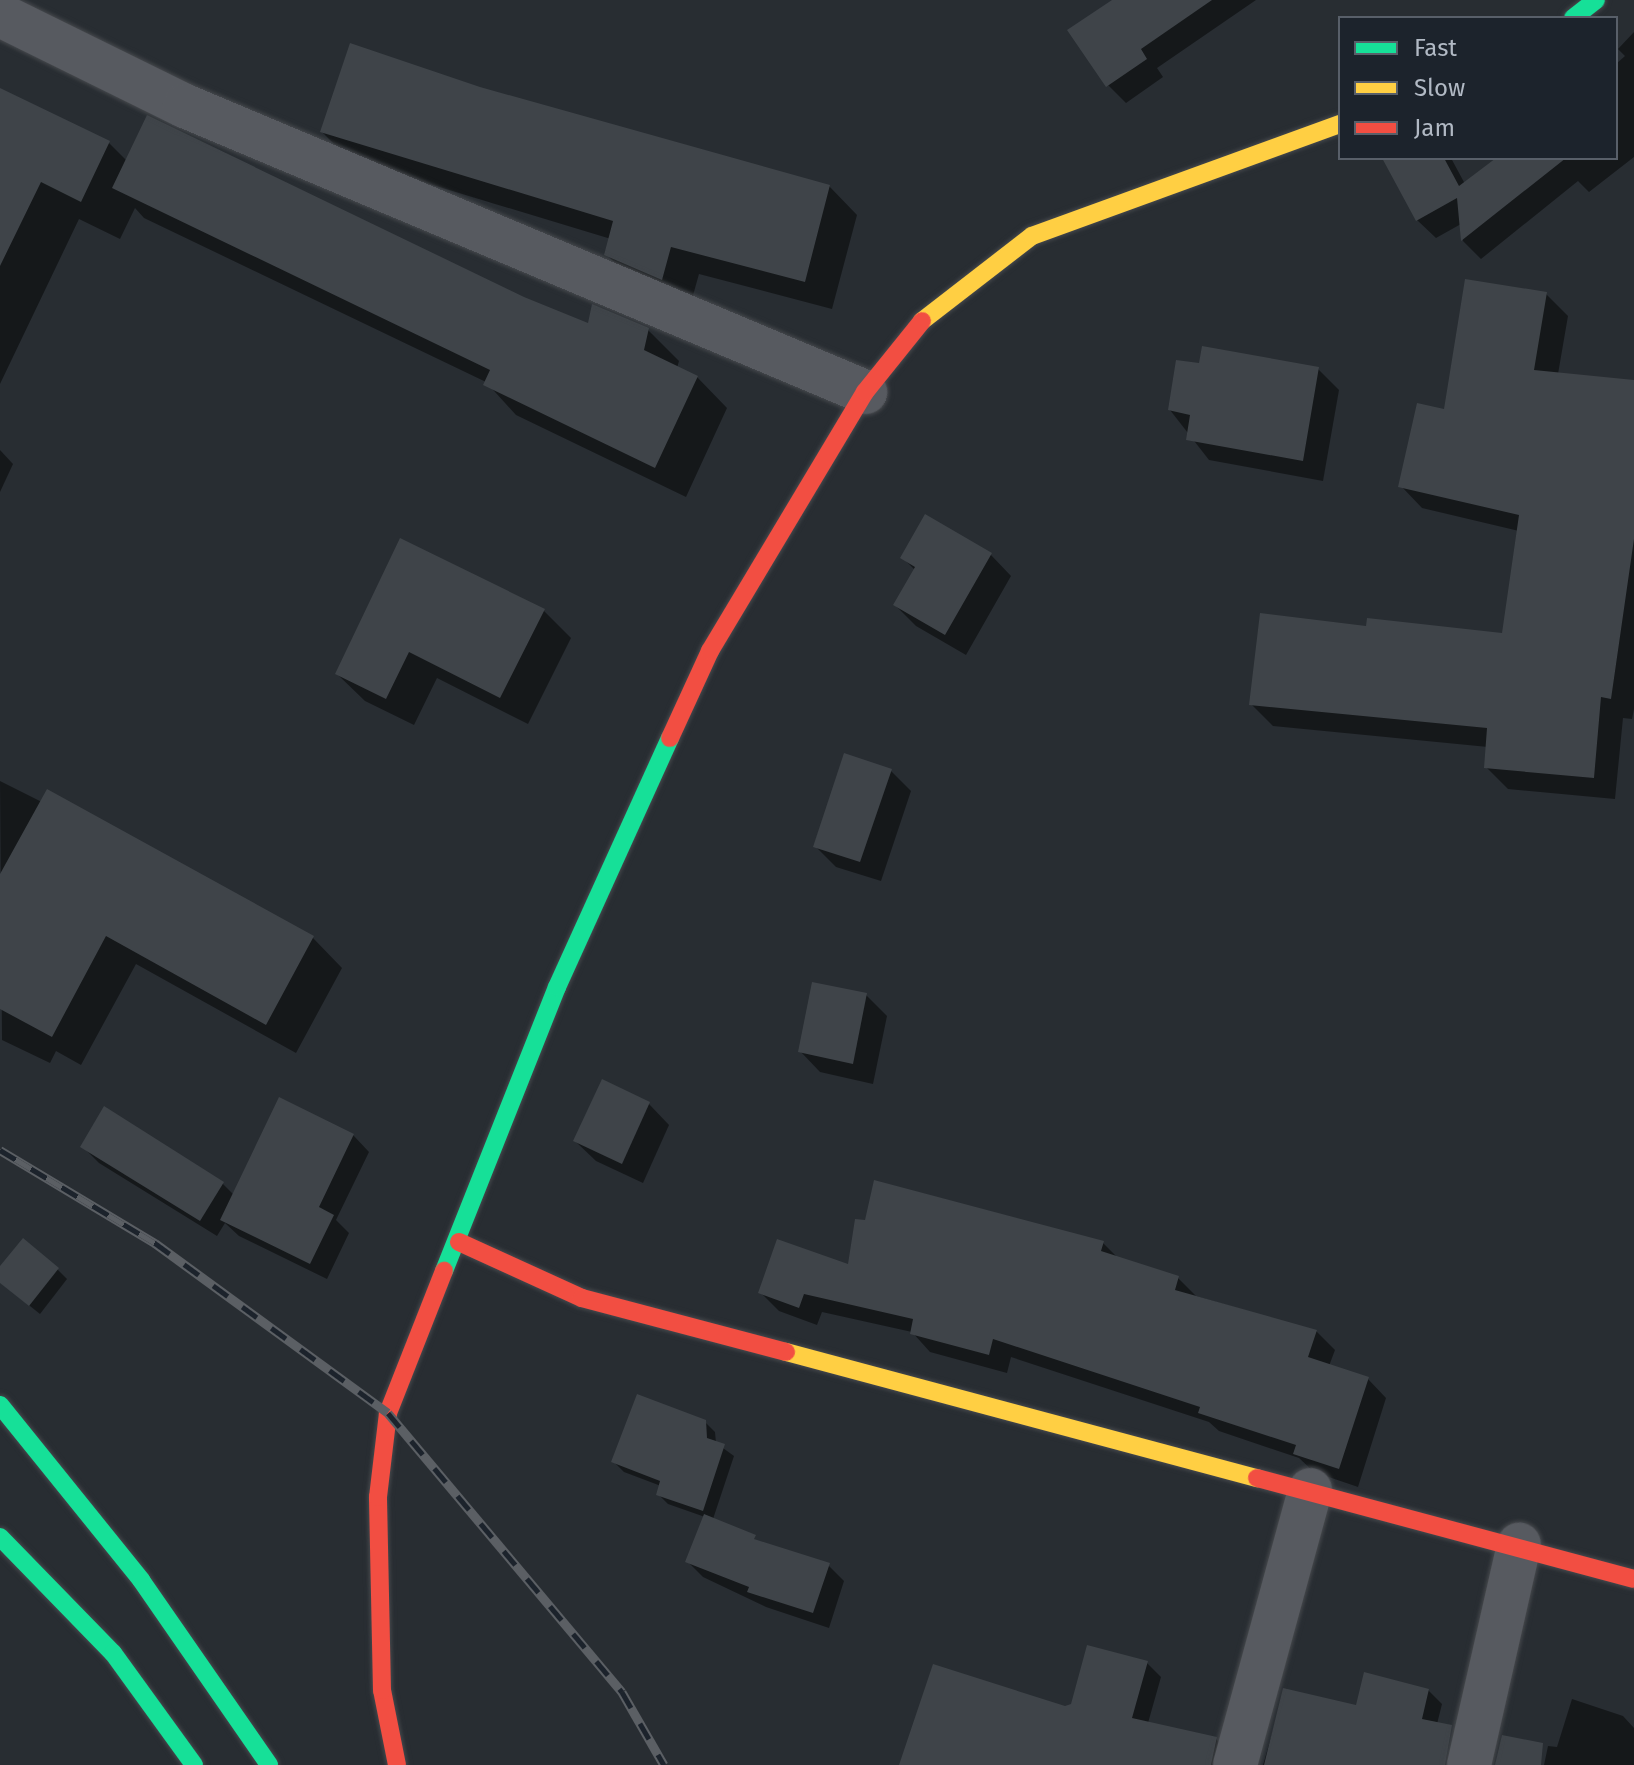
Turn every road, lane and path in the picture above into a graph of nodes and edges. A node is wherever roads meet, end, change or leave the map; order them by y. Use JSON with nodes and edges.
{"nodes":[{"id":1,"x":1596,"y":0,"type":"edge"},
{"id":2,"x":0,"y":15,"type":"edge"},
{"id":3,"x":1576,"y":16,"type":"edge"},
{"id":4,"x":1338,"y":125,"type":"edge"},
{"id":5,"x":865,"y":392,"type":"junction"},
{"id":6,"x":459,"y":1242,"type":"junction"},
{"id":7,"x":0,"y":1405,"type":"edge"},
{"id":8,"x":1310,"y":1490,"type":"junction"},
{"id":9,"x":0,"y":1537,"type":"edge"},
{"id":10,"x":1519,"y":1545,"type":"junction"},
{"id":11,"x":1634,"y":1579,"type":"edge"},
{"id":12,"x":194,"y":1765,"type":"edge"},
{"id":13,"x":269,"y":1765,"type":"edge"},
{"id":14,"x":397,"y":1765,"type":"edge"},
{"id":15,"x":1235,"y":1765,"type":"edge"},
{"id":16,"x":1469,"y":1765,"type":"edge"}],
"edges":[{"from":1,"to":3,"type":"street"},
{"from":2,"to":5,"type":"street"},
{"from":4,"to":5,"type":"street"},
{"from":5,"to":6,"type":"street"},
{"from":6,"to":8,"type":"street"},
{"from":6,"to":14,"type":"street"},
{"from":7,"to":13,"type":"street"},
{"from":8,"to":10,"type":"street"},
{"from":8,"to":15,"type":"street"},
{"from":9,"to":12,"type":"street"},
{"from":10,"to":11,"type":"street"},
{"from":10,"to":16,"type":"street"}]}
